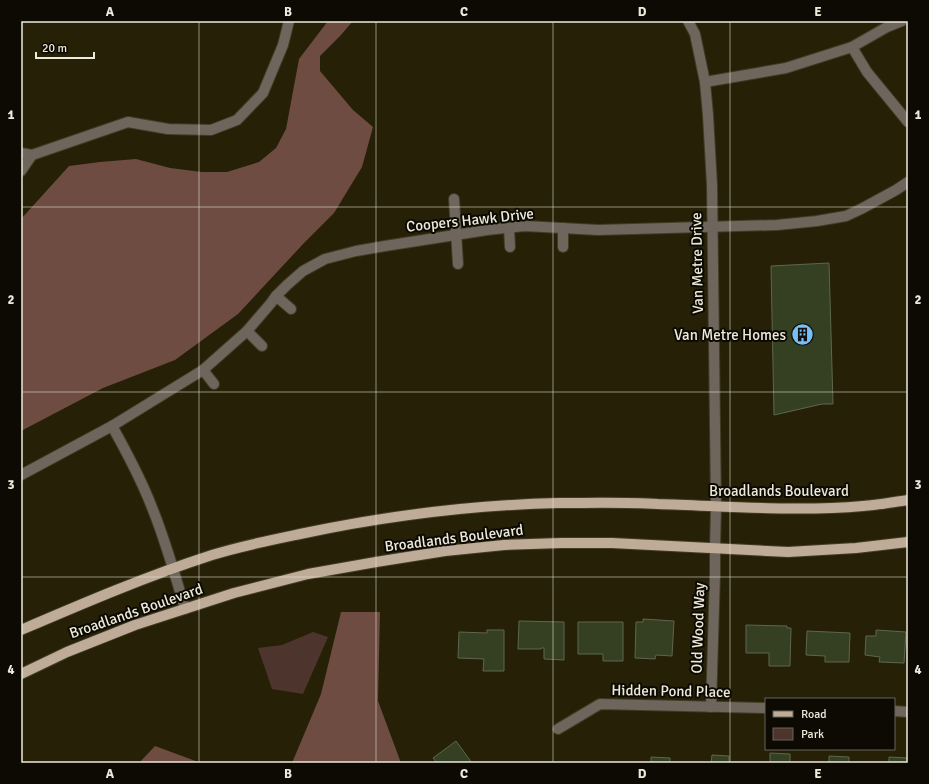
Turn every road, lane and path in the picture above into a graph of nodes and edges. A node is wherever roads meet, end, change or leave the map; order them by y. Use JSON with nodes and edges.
{"nodes":[{"id":1,"x":289,"y":21,"type":"edge"},
{"id":2,"x":688,"y":21,"type":"edge"},
{"id":3,"x":897,"y":22,"type":"edge"},
{"id":4,"x":852,"y":47,"type":"junction"},
{"id":5,"x":705,"y":82,"type":"junction"},
{"id":6,"x":908,"y":122,"type":"edge"},
{"id":7,"x":21,"y":153,"type":"edge"},
{"id":8,"x":32,"y":156,"type":"junction"},
{"id":9,"x":21,"y":171,"type":"edge"},
{"id":10,"x":908,"y":182,"type":"edge"},
{"id":11,"x":454,"y":199,"type":"dead end"},
{"id":12,"x":712,"y":226,"type":"junction"},
{"id":13,"x":509,"y":228,"type":"junction"},
{"id":14,"x":563,"y":228,"type":"junction"},
{"id":15,"x":456,"y":234,"type":"junction"},
{"id":16,"x":563,"y":246,"type":"dead end"},
{"id":17,"x":510,"y":247,"type":"dead end"},
{"id":18,"x":458,"y":264,"type":"dead end"},
{"id":19,"x":276,"y":296,"type":"junction"},
{"id":20,"x":291,"y":309,"type":"dead end"},
{"id":21,"x":247,"y":331,"type":"junction"},
{"id":22,"x":262,"y":346,"type":"dead end"},
{"id":23,"x":203,"y":370,"type":"junction"},
{"id":24,"x":214,"y":384,"type":"dead end"},
{"id":25,"x":112,"y":426,"type":"junction"},
{"id":26,"x":21,"y":475,"type":"edge"},
{"id":27,"x":908,"y":500,"type":"edge"},
{"id":28,"x":716,"y":507,"type":"junction"},
{"id":29,"x":908,"y":542,"type":"edge"},
{"id":30,"x":715,"y":548,"type":"junction"},
{"id":31,"x":174,"y":569,"type":"junction"},
{"id":32,"x":185,"y":609,"type":"junction"},
{"id":33,"x":21,"y":630,"type":"edge"},
{"id":34,"x":21,"y":674,"type":"edge"},
{"id":35,"x":710,"y":707,"type":"junction"},
{"id":36,"x":765,"y":708,"type":"edge"},
{"id":37,"x":895,"y":711,"type":"edge"},
{"id":38,"x":908,"y":712,"type":"edge"},
{"id":39,"x":558,"y":729,"type":"dead end"}],
"edges":[{"from":1,"to":8,"type":"street"},
{"from":2,"to":5,"type":"street","name":"Van Metre Drive"},
{"from":3,"to":4,"type":"street"},
{"from":4,"to":5,"type":"street"},
{"from":4,"to":6,"type":"street"},
{"from":5,"to":12,"type":"street","name":"Van Metre Drive"},
{"from":7,"to":8,"type":"street"},
{"from":8,"to":9,"type":"street"},
{"from":10,"to":12,"type":"street","name":"Coopers Hawk Drive"},
{"from":11,"to":15,"type":"street"},
{"from":12,"to":14,"type":"street","name":"Coopers Hawk Drive"},
{"from":12,"to":28,"type":"street","name":"Van Metre Drive"},
{"from":13,"to":14,"type":"street","name":"Coopers Hawk Drive"},
{"from":13,"to":15,"type":"street","name":"Coopers Hawk Drive"},
{"from":13,"to":17,"type":"street"},
{"from":14,"to":16,"type":"street"},
{"from":15,"to":18,"type":"street"},
{"from":15,"to":19,"type":"street","name":"Coopers Hawk Drive"},
{"from":19,"to":20,"type":"street"},
{"from":19,"to":21,"type":"street","name":"Coopers Hawk Drive"},
{"from":21,"to":22,"type":"street"},
{"from":21,"to":23,"type":"street","name":"Coopers Hawk Drive"},
{"from":23,"to":24,"type":"street"},
{"from":23,"to":25,"type":"street","name":"Coopers Hawk Drive"},
{"from":25,"to":26,"type":"street","name":"Coopers Hawk Drive"},
{"from":25,"to":31,"type":"street"},
{"from":27,"to":28,"type":"main road","name":"Broadlands Boulevard"},
{"from":28,"to":30,"type":"street","name":"Van Metre Drive"},
{"from":28,"to":31,"type":"main road","name":"Broadlands Boulevard"},
{"from":29,"to":30,"type":"main road","name":"Broadlands Boulevard"},
{"from":30,"to":32,"type":"main road","name":"Broadlands Boulevard"},
{"from":30,"to":35,"type":"street","name":"Old Wood Way"},
{"from":31,"to":32,"type":"street"},
{"from":31,"to":33,"type":"main road","name":"Broadlands Boulevard"},
{"from":32,"to":34,"type":"main road","name":"Broadlands Boulevard"},
{"from":35,"to":36,"type":"street","name":"Hidden Pond Place"},
{"from":35,"to":39,"type":"street","name":"Hidden Pond Place"},
{"from":37,"to":38,"type":"street"}]}
